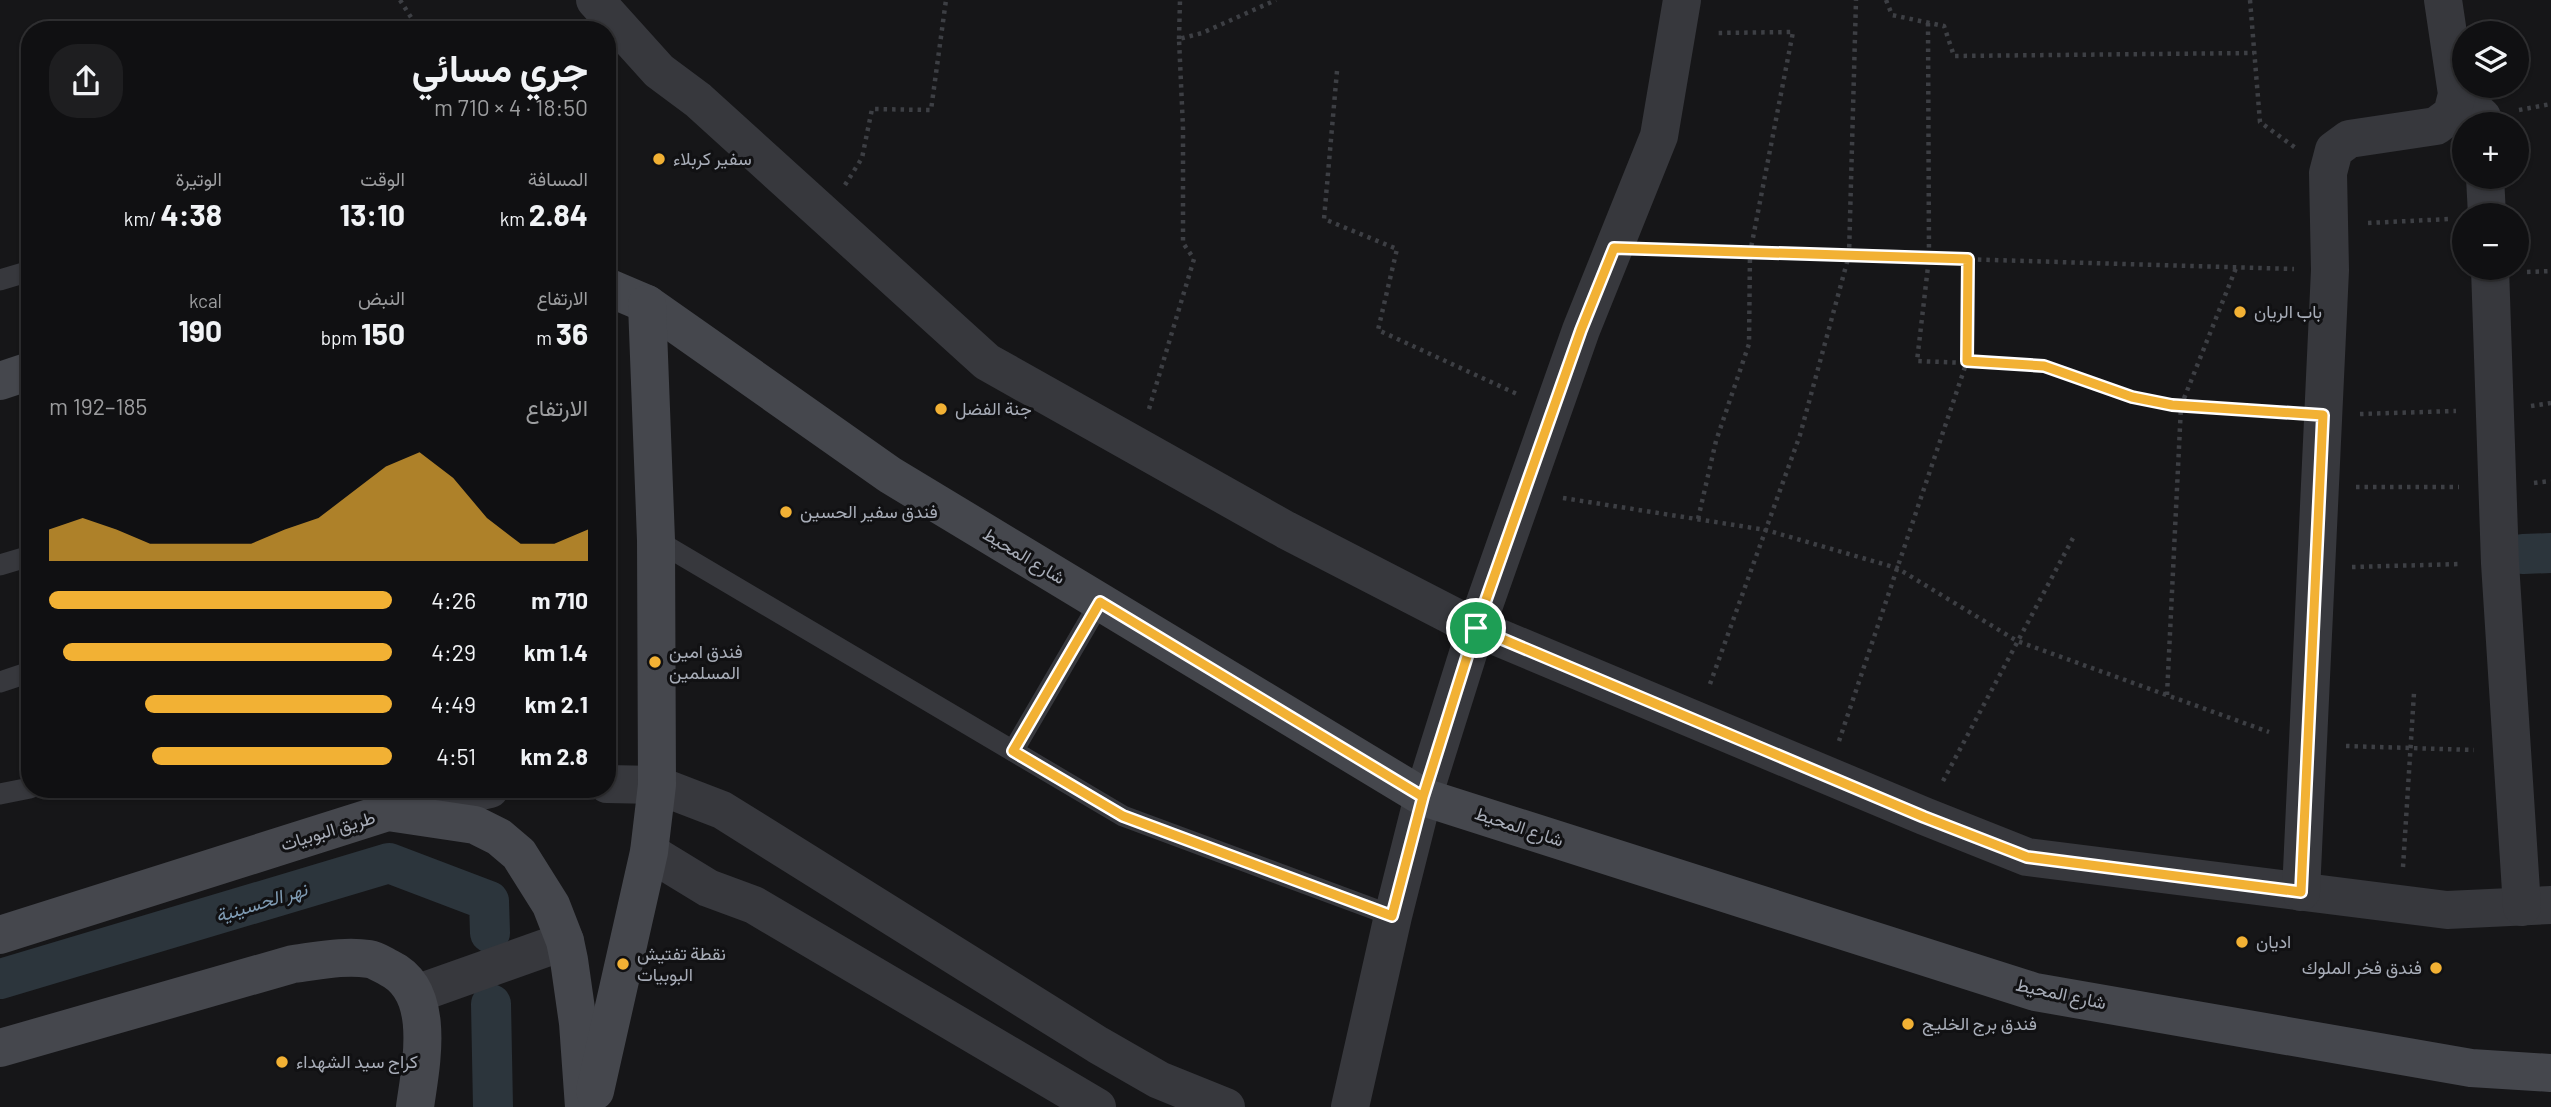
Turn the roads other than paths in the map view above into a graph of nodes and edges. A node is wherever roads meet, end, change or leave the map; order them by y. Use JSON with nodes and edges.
{"nodes":[{"id":1,"x":595,"y":0,"type":"edge"},
{"id":2,"x":2443,"y":0,"type":"edge"},
{"id":3,"x":1680,"y":17,"type":"edge"},
{"id":4,"x":614,"y":21,"type":"edge"},
{"id":5,"x":616,"y":23,"type":"edge"},
{"id":6,"x":2452,"y":60,"type":"edge"},
{"id":7,"x":2456,"y":98,"type":"edge"},
{"id":8,"x":2461,"y":98,"type":"edge"},
{"id":9,"x":2477,"y":112,"type":"edge"},
{"id":10,"x":21,"y":273,"type":"edge"},
{"id":11,"x":0,"y":279,"type":"edge"},
{"id":12,"x":2490,"y":280,"type":"edge"},
{"id":13,"x":616,"y":292,"type":"edge"},
{"id":14,"x":647,"y":304,"type":"junction"},
{"id":15,"x":21,"y":374,"type":"edge"},
{"id":16,"x":0,"y":381,"type":"edge"},
{"id":17,"x":656,"y":540,"type":"junction"},
{"id":18,"x":21,"y":559,"type":"edge"},
{"id":19,"x":0,"y":565,"type":"edge"},
{"id":20,"x":1100,"y":602,"type":"junction"},
{"id":21,"x":1476,"y":628,"type":"junction"},
{"id":22,"x":21,"y":675,"type":"edge"},
{"id":23,"x":0,"y":682,"type":"edge"},
{"id":24,"x":1013,"y":751,"type":"junction"},
{"id":25,"x":616,"y":784,"type":"edge"},
{"id":26,"x":657,"y":785,"type":"junction"},
{"id":27,"x":21,"y":790,"type":"edge"},
{"id":28,"x":0,"y":794,"type":"edge"},
{"id":29,"x":1423,"y":797,"type":"junction"},
{"id":30,"x":412,"y":798,"type":"edge"},
{"id":31,"x":386,"y":801,"type":"edge"},
{"id":32,"x":649,"y":852,"type":"junction"},
{"id":33,"x":2301,"y":892,"type":"junction"},
{"id":34,"x":2537,"y":906,"type":"edge"},
{"id":35,"x":1392,"y":916,"type":"junction"},
{"id":36,"x":0,"y":934,"type":"edge"},
{"id":37,"x":565,"y":941,"type":"junction"},
{"id":38,"x":416,"y":994,"type":"junction"},
{"id":39,"x":0,"y":1048,"type":"edge"},
{"id":40,"x":2551,"y":1073,"type":"edge"},
{"id":41,"x":415,"y":1107,"type":"edge"},
{"id":42,"x":584,"y":1107,"type":"edge"},
{"id":43,"x":591,"y":1107,"type":"edge"},
{"id":44,"x":1097,"y":1107,"type":"edge"},
{"id":45,"x":1226,"y":1107,"type":"edge"},
{"id":46,"x":1350,"y":1107,"type":"edge"}],
"edges":[{"from":1,"to":4,"type":"street"},
{"from":2,"to":6,"type":"street"},
{"from":3,"to":21,"type":"street"},
{"from":5,"to":21,"type":"street"},
{"from":7,"to":33,"type":"street"},
{"from":8,"to":9,"type":"street"},
{"from":10,"to":11,"type":"lane"},
{"from":12,"to":34,"type":"street"},
{"from":13,"to":14,"type":"main road","name":"شارع المحيط"},
{"from":14,"to":17,"type":"main road"},
{"from":14,"to":20,"type":"main road","name":"شارع المحيط"},
{"from":15,"to":16,"type":"main road"},
{"from":17,"to":24,"type":"lane"},
{"from":17,"to":26,"type":"main road"},
{"from":18,"to":19,"type":"lane"},
{"from":20,"to":24,"type":"lane"},
{"from":20,"to":29,"type":"main road","name":"شارع المحيط"},
{"from":21,"to":29,"type":"street"},
{"from":21,"to":33,"type":"street"},
{"from":22,"to":23,"type":"lane"},
{"from":24,"to":35,"type":"lane"},
{"from":25,"to":26,"type":"street"},
{"from":26,"to":32,"type":"main road"},
{"from":26,"to":45,"type":"street"},
{"from":27,"to":28,"type":"lane"},
{"from":29,"to":35,"type":"street"},
{"from":29,"to":40,"type":"main road","name":"شارع المحيط"},
{"from":30,"to":31,"type":"street"},
{"from":31,"to":36,"type":"main road","name":"طريق البوبيات"},
{"from":31,"to":37,"type":"main road","name":"طريق البوبيات"},
{"from":32,"to":43,"type":"main road"},
{"from":32,"to":44,"type":"street"},
{"from":33,"to":34,"type":"street"},
{"from":35,"to":46,"type":"street"},
{"from":37,"to":38,"type":"street"},
{"from":37,"to":42,"type":"main road","name":"طريق البوبيات"},
{"from":38,"to":39,"type":"main road"},
{"from":38,"to":41,"type":"main road"}]}
